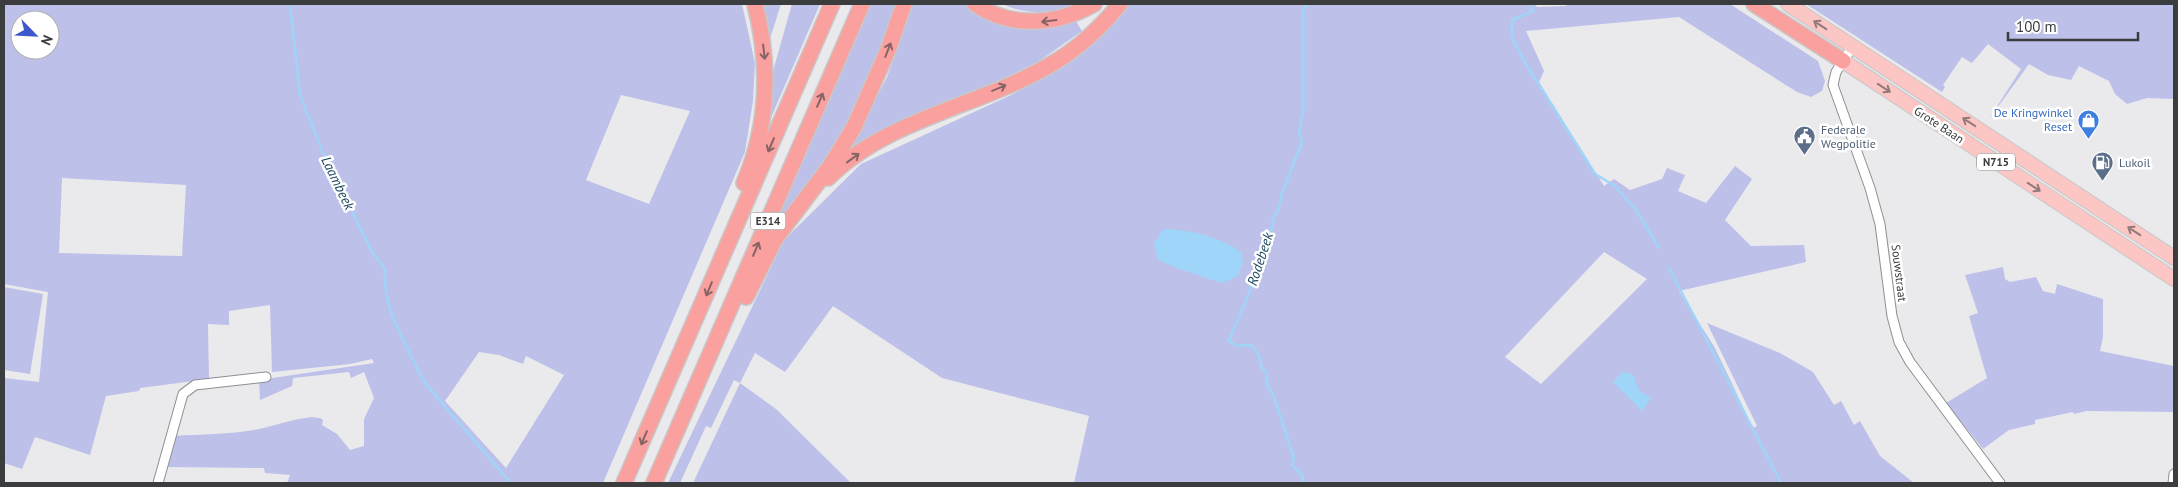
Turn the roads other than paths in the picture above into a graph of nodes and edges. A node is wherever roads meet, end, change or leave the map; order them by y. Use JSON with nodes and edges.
{"nodes":[{"id":1,"x":755,"y":4,"type":"edge"},
{"id":2,"x":832,"y":4,"type":"edge"},
{"id":3,"x":862,"y":4,"type":"edge"},
{"id":4,"x":904,"y":4,"type":"edge"},
{"id":5,"x":974,"y":4,"type":"edge"},
{"id":6,"x":1094,"y":4,"type":"edge"},
{"id":7,"x":1120,"y":4,"type":"edge"},
{"id":8,"x":1754,"y":4,"type":"edge"},
{"id":9,"x":1788,"y":4,"type":"edge"},
{"id":10,"x":1853,"y":46,"type":"junction"},
{"id":11,"x":1843,"y":61,"type":"junction"},
{"id":12,"x":742,"y":212,"type":"junction"},
{"id":13,"x":792,"y":215,"type":"junction"},
{"id":14,"x":2174,"y":258,"type":"edge"},
{"id":15,"x":2174,"y":279,"type":"edge"},
{"id":16,"x":266,"y":377,"type":"dead end"},
{"id":17,"x":674,"y":438,"type":"junction"},
{"id":18,"x":2174,"y":474,"type":"edge"},
{"id":19,"x":158,"y":483,"type":"edge"},
{"id":20,"x":624,"y":483,"type":"edge"},
{"id":21,"x":654,"y":483,"type":"edge"},
{"id":22,"x":2000,"y":483,"type":"edge"},
{"id":23,"x":2173,"y":483,"type":"edge"}],
"edges":[{"from":1,"to":12,"type":"highway","number":"E314","one_way":true},
{"from":2,"to":12,"type":"highway","number":"E314","one_way":true},
{"from":17,"to":3,"type":"highway","number":"E314","one_way":true},
{"from":13,"to":4,"type":"highway","number":"E314","one_way":true},
{"from":6,"to":5,"type":"highway","one_way":true},
{"from":13,"to":7,"type":"highway","number":"E314","one_way":true},
{"from":8,"to":11,"type":"highway","name":"Grote Baan","number":"N715"},
{"from":10,"to":9,"type":"main road","name":"Grote Baan","number":"N715","one_way":true},
{"from":10,"to":11,"type":"street","name":"Souwstraat"},
{"from":14,"to":10,"type":"main road","name":"Grote Baan","number":"N715","one_way":true},
{"from":11,"to":15,"type":"main road","name":"Grote Baan","number":"N715","one_way":true},
{"from":11,"to":22,"type":"street","name":"Souwstraat"},
{"from":12,"to":20,"type":"highway","number":"E314","one_way":true},
{"from":13,"to":17,"type":"highway","number":"E314"},
{"from":16,"to":19,"type":"street"},
{"from":17,"to":21,"type":"highway","number":"E314"},
{"from":18,"to":23,"type":"street"}]}
